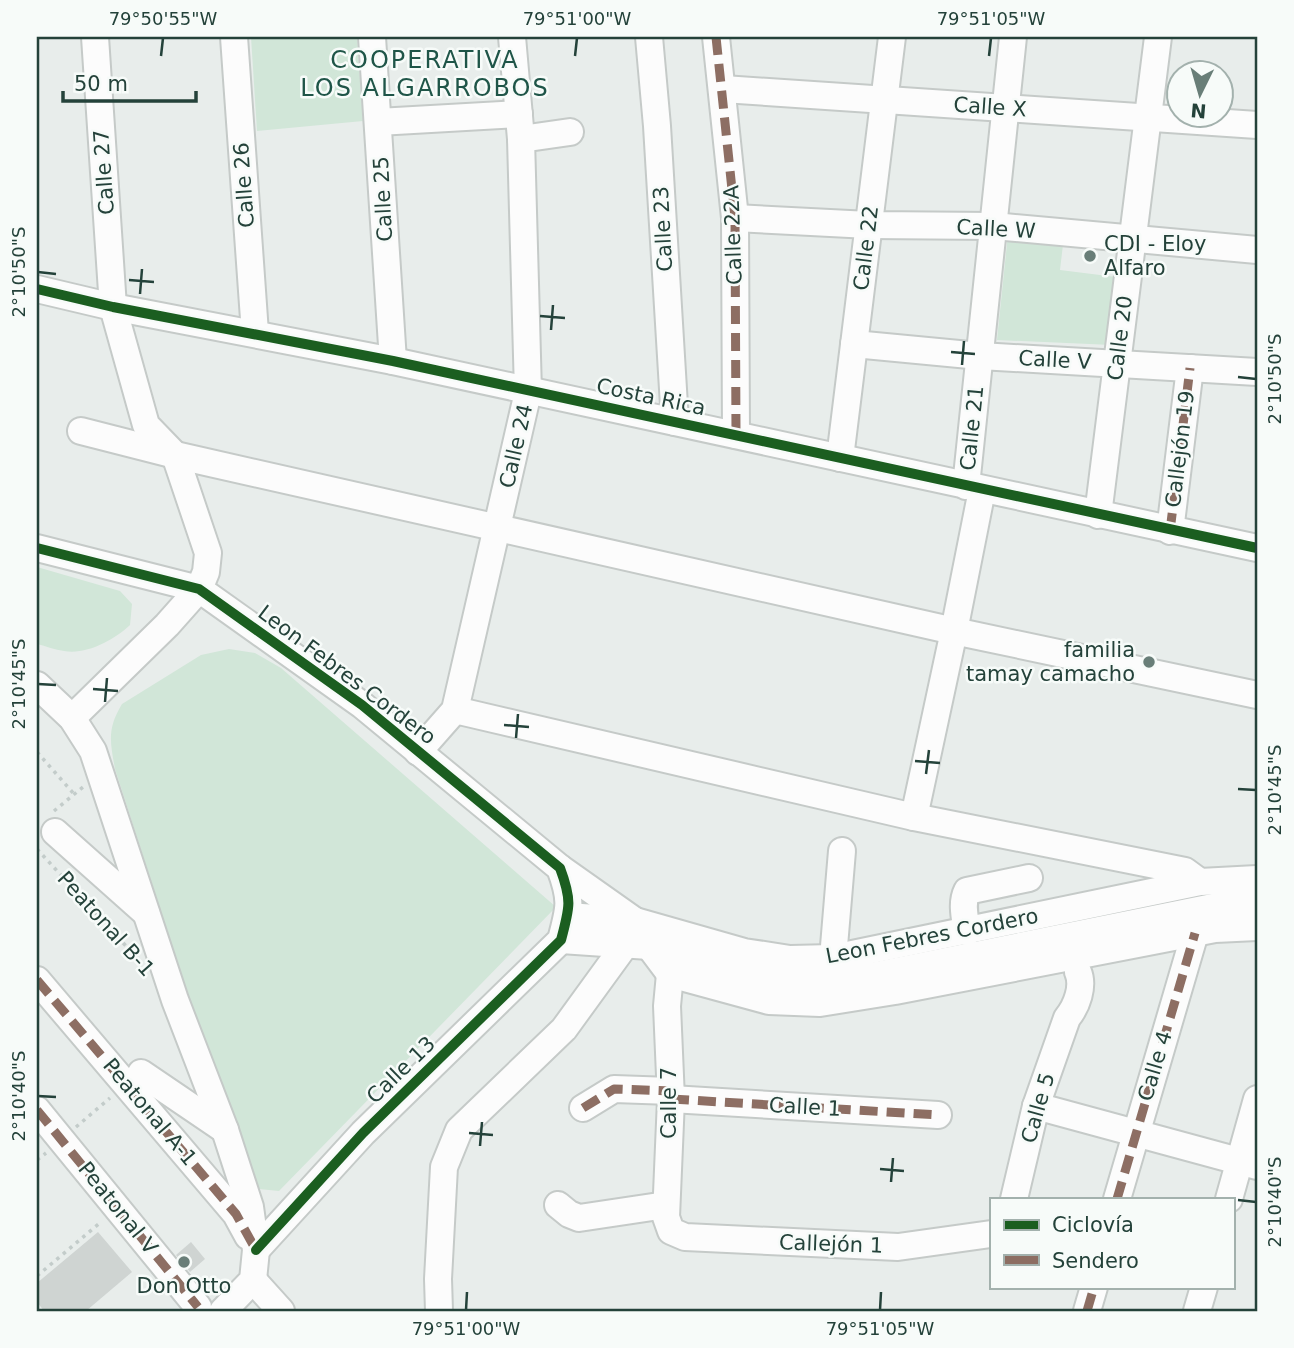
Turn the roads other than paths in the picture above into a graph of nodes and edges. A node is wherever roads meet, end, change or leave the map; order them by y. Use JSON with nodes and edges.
{"nodes":[{"id":1,"x":95,"y":37,"type":"edge"},
{"id":2,"x":234,"y":37,"type":"edge"},
{"id":3,"x":372,"y":37,"type":"edge"},
{"id":4,"x":512,"y":37,"type":"edge"},
{"id":5,"x":649,"y":37,"type":"edge"},
{"id":6,"x":716,"y":37,"type":"edge"},
{"id":7,"x":892,"y":37,"type":"edge"},
{"id":8,"x":1013,"y":37,"type":"edge"},
{"id":9,"x":1158,"y":37,"type":"edge"},
{"id":10,"x":723,"y":89,"type":"junction"},
{"id":11,"x":885,"y":99,"type":"junction"},
{"id":12,"x":1005,"y":108,"type":"junction"},
{"id":13,"x":1147,"y":118,"type":"junction"},
{"id":14,"x":378,"y":122,"type":"junction"},
{"id":15,"x":1257,"y":125,"type":"edge"},
{"id":16,"x":520,"y":127,"type":"junction"},
{"id":17,"x":570,"y":132,"type":"dead end"},
{"id":18,"x":735,"y":218,"type":"junction"},
{"id":19,"x":869,"y":225,"type":"junction"},
{"id":20,"x":994,"y":226,"type":"junction"},
{"id":21,"x":1133,"y":239,"type":"junction"},
{"id":22,"x":1257,"y":250,"type":"edge"},
{"id":23,"x":37,"y":289,"type":"edge"},
{"id":24,"x":113,"y":307,"type":"junction"},
{"id":25,"x":255,"y":333,"type":"junction"},
{"id":26,"x":854,"y":344,"type":"junction"},
{"id":27,"x":980,"y":356,"type":"junction"},
{"id":28,"x":393,"y":361,"type":"junction"},
{"id":29,"x":1116,"y":364,"type":"junction"},
{"id":30,"x":1190,"y":368,"type":"junction"},
{"id":31,"x":1257,"y":372,"type":"edge"},
{"id":32,"x":528,"y":392,"type":"junction"},
{"id":33,"x":675,"y":422,"type":"junction"},
{"id":34,"x":81,"y":431,"type":"dead end"},
{"id":35,"x":736,"y":435,"type":"junction"},
{"id":36,"x":175,"y":455,"type":"junction"},
{"id":37,"x":840,"y":458,"type":"junction"},
{"id":38,"x":974,"y":488,"type":"junction"},
{"id":39,"x":1098,"y":514,"type":"junction"},
{"id":40,"x":498,"y":528,"type":"junction"},
{"id":41,"x":1170,"y":531,"type":"junction"},
{"id":42,"x":37,"y":548,"type":"edge"},
{"id":43,"x":1257,"y":548,"type":"edge"},
{"id":44,"x":199,"y":589,"type":"junction"},
{"id":45,"x":954,"y":631,"type":"junction"},
{"id":46,"x":37,"y":685,"type":"edge"},
{"id":47,"x":1257,"y":695,"type":"edge"},
{"id":48,"x":455,"y":710,"type":"junction"},
{"id":49,"x":72,"y":718,"type":"junction"},
{"id":50,"x":418,"y":752,"type":"junction"},
{"id":51,"x":914,"y":817,"type":"junction"},
{"id":52,"x":46,"y":833,"type":"edge"},
{"id":53,"x":842,"y":851,"type":"dead end"},
{"id":54,"x":561,"y":868,"type":"junction"},
{"id":55,"x":1029,"y":878,"type":"dead end"},
{"id":56,"x":1257,"y":879,"type":"edge"},
{"id":57,"x":1200,"y":882,"type":"junction"},
{"id":58,"x":1257,"y":903,"type":"edge"},
{"id":59,"x":147,"y":914,"type":"junction"},
{"id":60,"x":1257,"y":927,"type":"edge"},
{"id":61,"x":564,"y":928,"type":"junction"},
{"id":62,"x":967,"y":932,"type":"junction"},
{"id":63,"x":1195,"y":933,"type":"junction"},
{"id":64,"x":636,"y":937,"type":"junction"},
{"id":65,"x":1083,"y":941,"type":"junction"},
{"id":66,"x":832,"y":958,"type":"junction"},
{"id":67,"x":670,"y":974,"type":"junction"},
{"id":68,"x":37,"y":981,"type":"edge"},
{"id":69,"x":134,"y":1078,"type":"junction"},
{"id":70,"x":671,"y":1095,"type":"junction"},
{"id":71,"x":1257,"y":1098,"type":"edge"},
{"id":72,"x":1036,"y":1106,"type":"junction"},
{"id":73,"x":583,"y":1108,"type":"dead end"},
{"id":74,"x":37,"y":1110,"type":"edge"},
{"id":75,"x":938,"y":1115,"type":"dead end"},
{"id":76,"x":225,"y":1130,"type":"junction"},
{"id":77,"x":1135,"y":1135,"type":"junction"},
{"id":78,"x":1249,"y":1164,"type":"edge"},
{"id":79,"x":1014,"y":1198,"type":"edge"},
{"id":80,"x":1117,"y":1198,"type":"edge"},
{"id":81,"x":1230,"y":1198,"type":"edge"},
{"id":82,"x":558,"y":1205,"type":"dead end"},
{"id":83,"x":666,"y":1205,"type":"junction"},
{"id":84,"x":671,"y":1231,"type":"joint"},
{"id":85,"x":990,"y":1234,"type":"edge"},
{"id":86,"x":256,"y":1250,"type":"junction"},
{"id":87,"x":253,"y":1280,"type":"junction"},
{"id":88,"x":1094,"y":1288,"type":"edge"},
{"id":89,"x":1204,"y":1288,"type":"edge"},
{"id":90,"x":204,"y":1310,"type":"edge"},
{"id":91,"x":281,"y":1311,"type":"edge"},
{"id":92,"x":439,"y":1311,"type":"edge"},
{"id":93,"x":1087,"y":1311,"type":"edge"},
{"id":94,"x":1197,"y":1311,"type":"edge"}],
"edges":[{"from":1,"to":24,"type":"street","name":"Calle 27"},
{"from":2,"to":25,"type":"street","name":"Calle 26"},
{"from":3,"to":14,"type":"street","name":"Calle 25"},
{"from":4,"to":16,"type":"street","name":"Calle 24"},
{"from":5,"to":33,"type":"street","name":"Calle 23"},
{"from":6,"to":10,"type":"street","name":"Calle 22A"},
{"from":7,"to":11,"type":"street","name":"Calle 22"},
{"from":8,"to":12,"type":"street","name":"Calle 21"},
{"from":9,"to":13,"type":"street","name":"Calle 20"},
{"from":10,"to":11,"type":"street","name":"Calle X"},
{"from":10,"to":18,"type":"street","name":"Calle 22A"},
{"from":11,"to":12,"type":"street","name":"Calle X"},
{"from":11,"to":19,"type":"street","name":"Calle 22"},
{"from":12,"to":13,"type":"street","name":"Calle X"},
{"from":12,"to":20,"type":"street","name":"Calle 21"},
{"from":13,"to":15,"type":"street","name":"Calle X"},
{"from":13,"to":21,"type":"street","name":"Calle 20"},
{"from":14,"to":16,"type":"street"},
{"from":14,"to":28,"type":"street","name":"Calle 25"},
{"from":16,"to":17,"type":"street"},
{"from":16,"to":32,"type":"street","name":"Calle 24"},
{"from":18,"to":19,"type":"street","name":"Calle W"},
{"from":18,"to":35,"type":"street","name":"Calle 22A"},
{"from":19,"to":20,"type":"street","name":"Calle W"},
{"from":19,"to":26,"type":"street","name":"Calle 22"},
{"from":20,"to":21,"type":"street","name":"Calle W"},
{"from":20,"to":27,"type":"street","name":"Calle 21"},
{"from":21,"to":22,"type":"street","name":"Calle W"},
{"from":21,"to":29,"type":"street","name":"Calle 20"},
{"from":23,"to":24,"type":"street","name":"Costa Rica"},
{"from":24,"to":25,"type":"street","name":"Costa Rica"},
{"from":24,"to":36,"type":"street","name":"Calle 27"},
{"from":25,"to":28,"type":"street","name":"Costa Rica"},
{"from":26,"to":27,"type":"street","name":"Calle V"},
{"from":26,"to":37,"type":"street","name":"Calle 22"},
{"from":27,"to":29,"type":"street","name":"Calle V"},
{"from":27,"to":38,"type":"street","name":"Calle 21"},
{"from":28,"to":32,"type":"street","name":"Costa Rica"},
{"from":29,"to":30,"type":"street","name":"Calle V"},
{"from":29,"to":39,"type":"street","name":"Calle 20"},
{"from":30,"to":31,"type":"street","name":"Calle V"},
{"from":30,"to":41,"type":"street","name":"Callejón 19"},
{"from":32,"to":33,"type":"street","name":"Costa Rica"},
{"from":32,"to":40,"type":"street","name":"Calle 24"},
{"from":33,"to":35,"type":"street","name":"Costa Rica"},
{"from":34,"to":36,"type":"street"},
{"from":35,"to":37,"type":"street","name":"Costa Rica"},
{"from":36,"to":40,"type":"street"},
{"from":36,"to":44,"type":"street"},
{"from":37,"to":38,"type":"street","name":"Costa Rica"},
{"from":38,"to":39,"type":"street","name":"Costa Rica"},
{"from":38,"to":45,"type":"street","name":"Calle 21"},
{"from":39,"to":41,"type":"street","name":"Costa Rica"},
{"from":40,"to":45,"type":"street"},
{"from":40,"to":48,"type":"street","name":"Calle 24"},
{"from":41,"to":43,"type":"street","name":"Costa Rica"},
{"from":42,"to":44,"type":"street","name":"Leon Febres Cordero"},
{"from":44,"to":49,"type":"street"},
{"from":44,"to":50,"type":"street","name":"Leon Febres Cordero"},
{"from":45,"to":47,"type":"street"},
{"from":45,"to":51,"type":"street","name":"Calle 21"},
{"from":46,"to":49,"type":"street"},
{"from":48,"to":50,"type":"street","name":"Calle 24"},
{"from":48,"to":51,"type":"street"},
{"from":49,"to":59,"type":"street"},
{"from":50,"to":54,"type":"street","name":"Leon Febres Cordero"},
{"from":51,"to":57,"type":"street"},
{"from":52,"to":59,"type":"street"},
{"from":53,"to":66,"type":"street"},
{"from":54,"to":61,"type":"street"},
{"from":54,"to":64,"type":"street","name":"Leon Febres Cordero"},
{"from":55,"to":62,"type":"street"},
{"from":56,"to":57,"type":"street","name":"Leon Febres Cordero"},
{"from":57,"to":65,"type":"street","name":"Leon Febres Cordero"},
{"from":58,"to":65,"type":"street","name":"Leon Febres Cordero"},
{"from":59,"to":76,"type":"street"},
{"from":60,"to":63,"type":"street"},
{"from":61,"to":64,"type":"street","name":"Leon Febres Cordero"},
{"from":61,"to":86,"type":"street","name":"Calle 13"},
{"from":62,"to":65,"type":"street","name":"Leon Febres Cordero"},
{"from":62,"to":66,"type":"street","name":"Leon Febres Cordero"},
{"from":63,"to":65,"type":"street"},
{"from":63,"to":77,"type":"street","name":"Calle 4"},
{"from":64,"to":65,"type":"street","name":"Leon Febres Cordero"},
{"from":64,"to":66,"type":"street","name":"Leon Febres Cordero"},
{"from":64,"to":67,"type":"street"},
{"from":64,"to":92,"type":"street"},
{"from":65,"to":67,"type":"street"},
{"from":65,"to":72,"type":"street","name":"Calle 5"},
{"from":67,"to":70,"type":"street","name":"Calle 7"},
{"from":68,"to":69,"type":"street","name":"Peatonal A-1"},
{"from":69,"to":76,"type":"street"},
{"from":69,"to":86,"type":"street","name":"Peatonal A-1"},
{"from":70,"to":73,"type":"street","name":"Calle 1"},
{"from":70,"to":75,"type":"street","name":"Calle 1"},
{"from":70,"to":83,"type":"street","name":"Calle 7"},
{"from":71,"to":78,"type":"street"},
{"from":72,"to":77,"type":"street"},
{"from":72,"to":79,"type":"street","name":"Calle 5"},
{"from":74,"to":90,"type":"street","name":"Peatonal V"},
{"from":76,"to":86,"type":"street"},
{"from":77,"to":78,"type":"street"},
{"from":77,"to":80,"type":"street","name":"Calle 4"},
{"from":78,"to":81,"type":"street"},
{"from":82,"to":83,"type":"street"},
{"from":83,"to":84,"type":"street","name":"Calle 7"},
{"from":84,"to":85,"type":"street","name":"Callejón 1"},
{"from":86,"to":87,"type":"street"},
{"from":87,"to":90,"type":"street"},
{"from":87,"to":91,"type":"street"},
{"from":88,"to":93,"type":"street"},
{"from":89,"to":94,"type":"street"}]}
